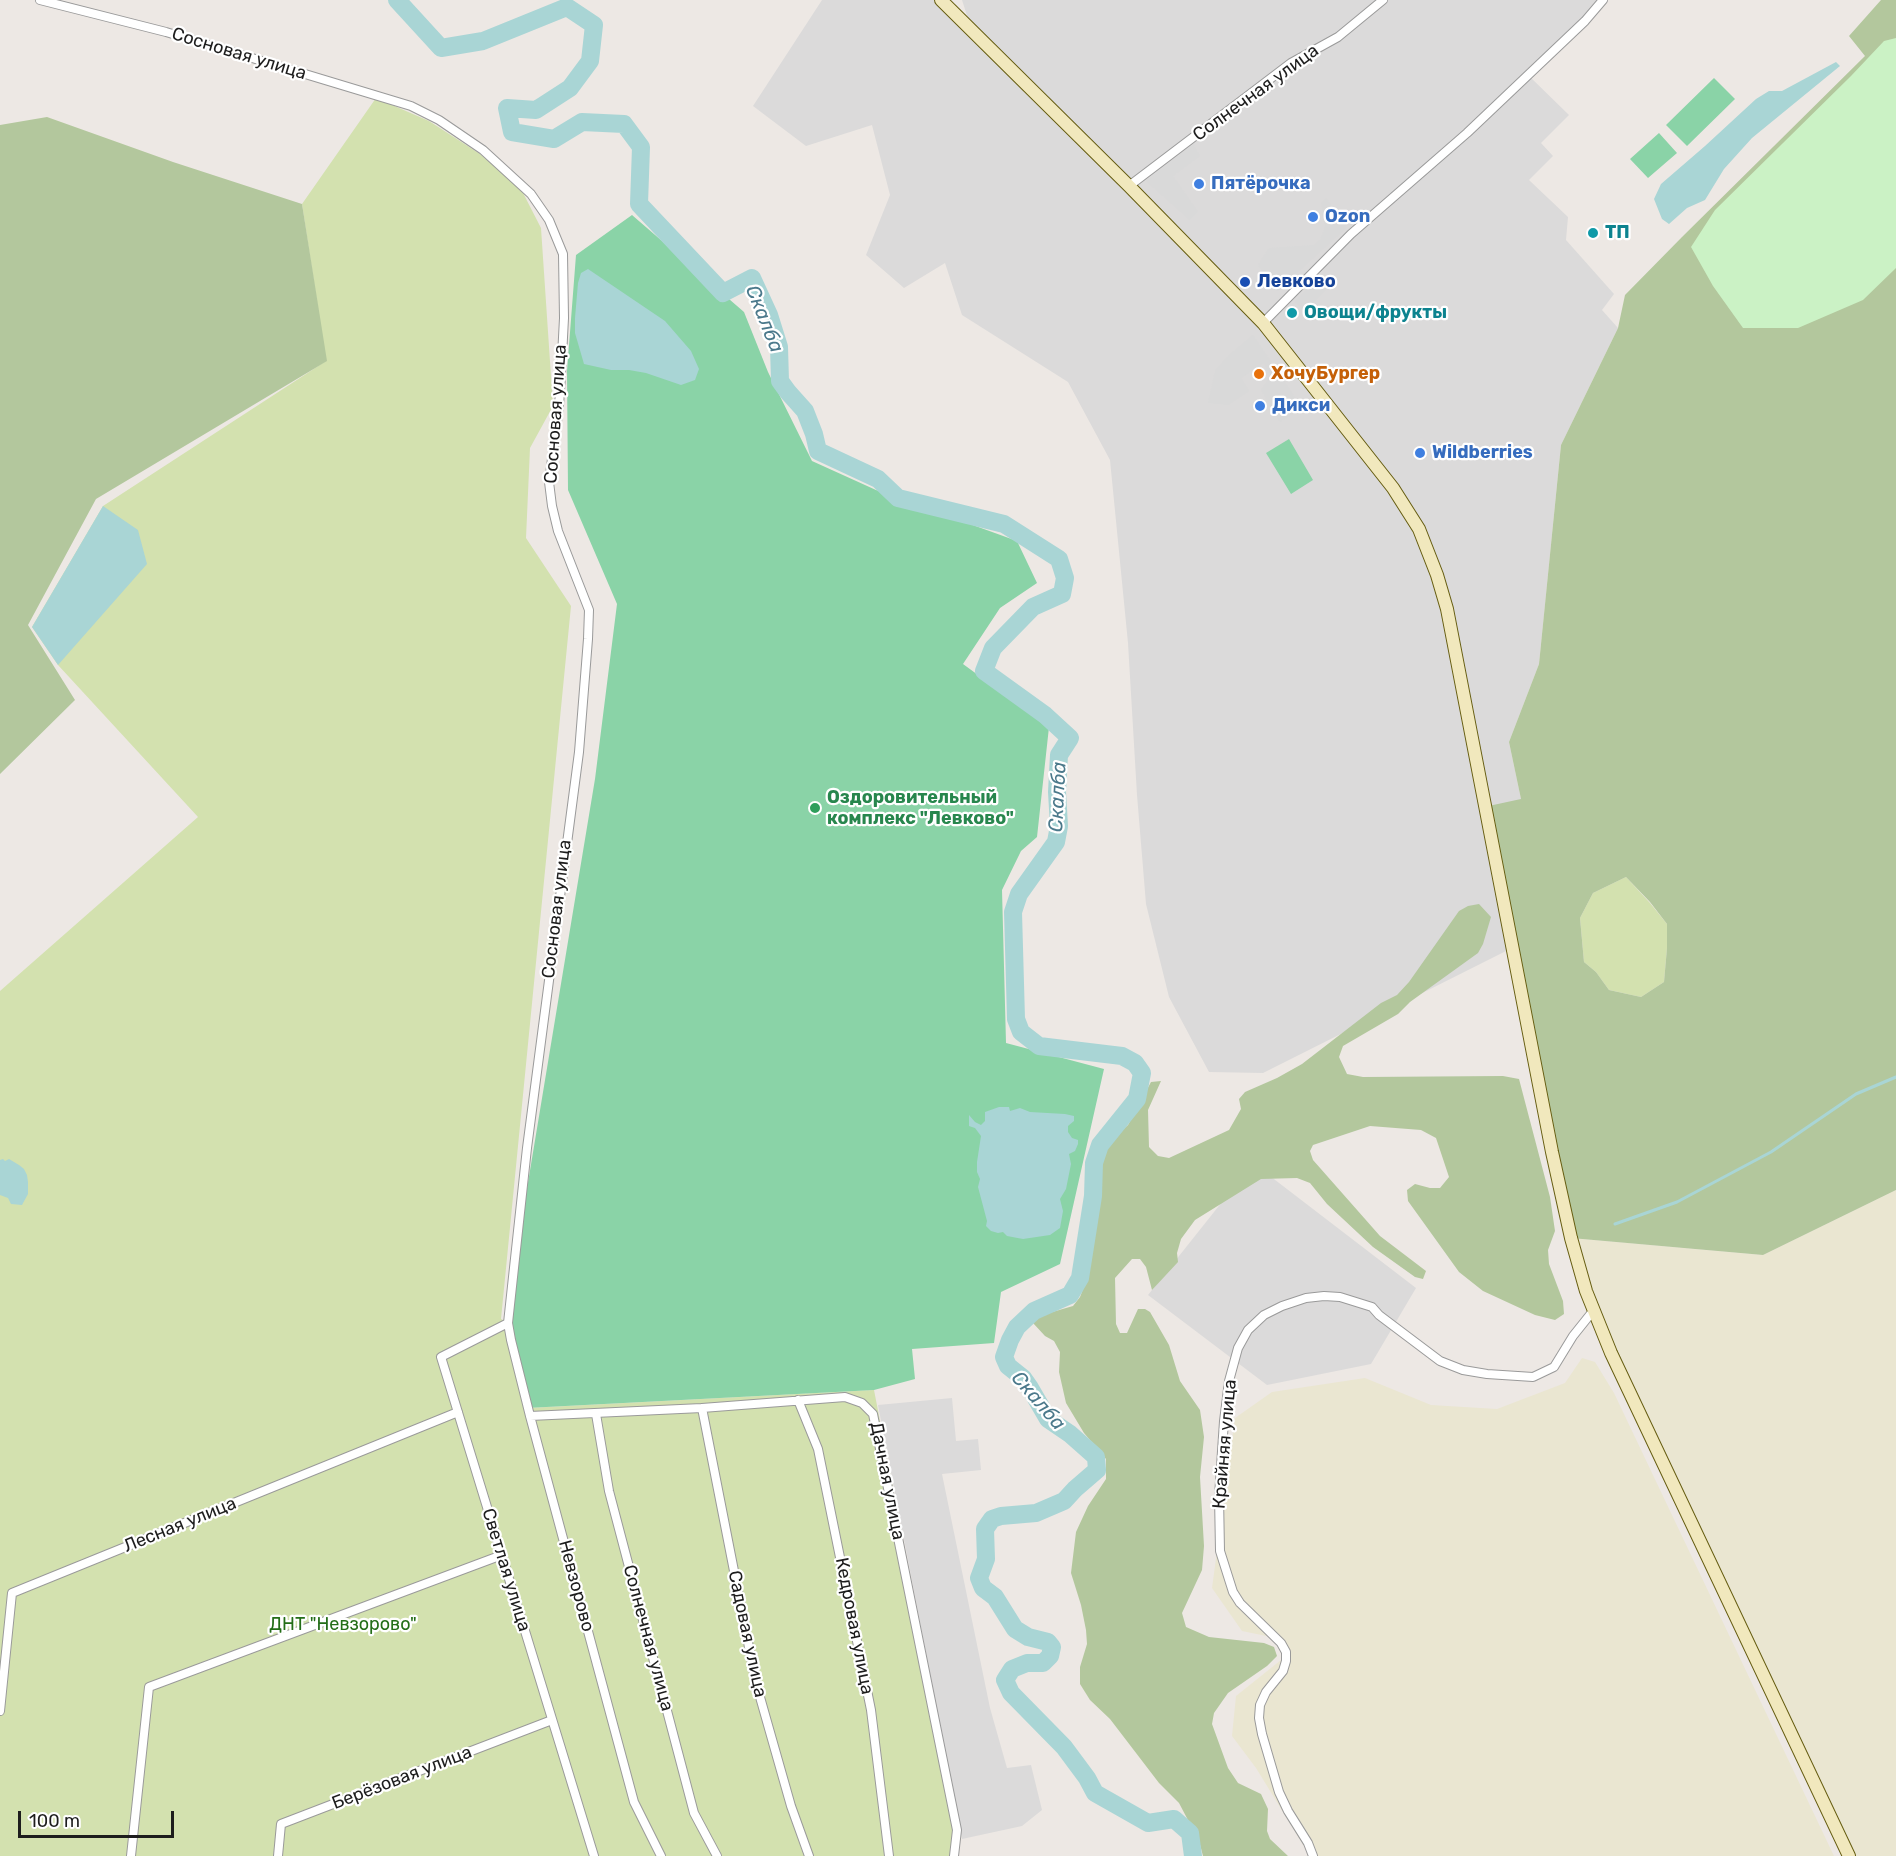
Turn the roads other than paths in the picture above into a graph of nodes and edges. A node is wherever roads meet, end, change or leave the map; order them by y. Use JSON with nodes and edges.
{"nodes":[{"id":1,"x":40,"y":0,"type":"edge"},
{"id":2,"x":941,"y":0,"type":"edge"},
{"id":3,"x":1383,"y":0,"type":"edge"},
{"id":4,"x":1603,"y":0,"type":"edge"},
{"id":5,"x":1129,"y":186,"type":"junction"},
{"id":6,"x":1263,"y":323,"type":"junction"},
{"id":7,"x":508,"y":1311,"type":"joint"},
{"id":8,"x":1593,"y":1311,"type":"junction"},
{"id":9,"x":508,"y":1323,"type":"junction"},
{"id":10,"x":798,"y":1400,"type":"junction"},
{"id":11,"x":702,"y":1408,"type":"junction"},
{"id":12,"x":458,"y":1412,"type":"junction"},
{"id":13,"x":596,"y":1414,"type":"junction"},
{"id":14,"x":530,"y":1416,"type":"junction"},
{"id":15,"x":502,"y":1555,"type":"junction"},
{"id":16,"x":0,"y":1711,"type":"edge"},
{"id":17,"x":552,"y":1720,"type":"junction"},
{"id":18,"x":131,"y":1856,"type":"edge"},
{"id":19,"x":278,"y":1856,"type":"edge"},
{"id":20,"x":594,"y":1856,"type":"edge"},
{"id":21,"x":661,"y":1856,"type":"edge"},
{"id":22,"x":717,"y":1856,"type":"edge"},
{"id":23,"x":809,"y":1856,"type":"edge"},
{"id":24,"x":889,"y":1856,"type":"edge"},
{"id":25,"x":954,"y":1856,"type":"edge"},
{"id":26,"x":1313,"y":1856,"type":"edge"},
{"id":27,"x":1849,"y":1856,"type":"edge"}],
"edges":[{"from":1,"to":7,"type":"street","name":"Сосновая улица"},
{"from":2,"to":5,"type":"street"},
{"from":3,"to":5,"type":"street","name":"Солнечная улица"},
{"from":4,"to":6,"type":"street"},
{"from":5,"to":6,"type":"street"},
{"from":6,"to":8,"type":"street"},
{"from":7,"to":9,"type":"street","name":"Невзорово"},
{"from":8,"to":26,"type":"street","name":"Крайняя улица"},
{"from":8,"to":27,"type":"street"},
{"from":9,"to":12,"type":"street","name":"Светлая улица"},
{"from":9,"to":14,"type":"street","name":"Невзорово"},
{"from":10,"to":11,"type":"street","name":"Дачная улица"},
{"from":10,"to":24,"type":"street","name":"Кедровая улица"},
{"from":10,"to":25,"type":"street","name":"Дачная улица"},
{"from":11,"to":13,"type":"street","name":"Дачная улица"},
{"from":11,"to":23,"type":"street","name":"Садовая улица"},
{"from":12,"to":15,"type":"street","name":"Светлая улица"},
{"from":12,"to":16,"type":"street","name":"Лесная улица"},
{"from":13,"to":14,"type":"street","name":"Дачная улица"},
{"from":13,"to":22,"type":"street","name":"Солнечная улица"},
{"from":14,"to":21,"type":"street","name":"Невзорово"},
{"from":15,"to":17,"type":"street","name":"Светлая улица"},
{"from":15,"to":18,"type":"street"},
{"from":17,"to":19,"type":"street","name":"Берёзовая улица"},
{"from":17,"to":20,"type":"street","name":"Светлая улица"}]}
